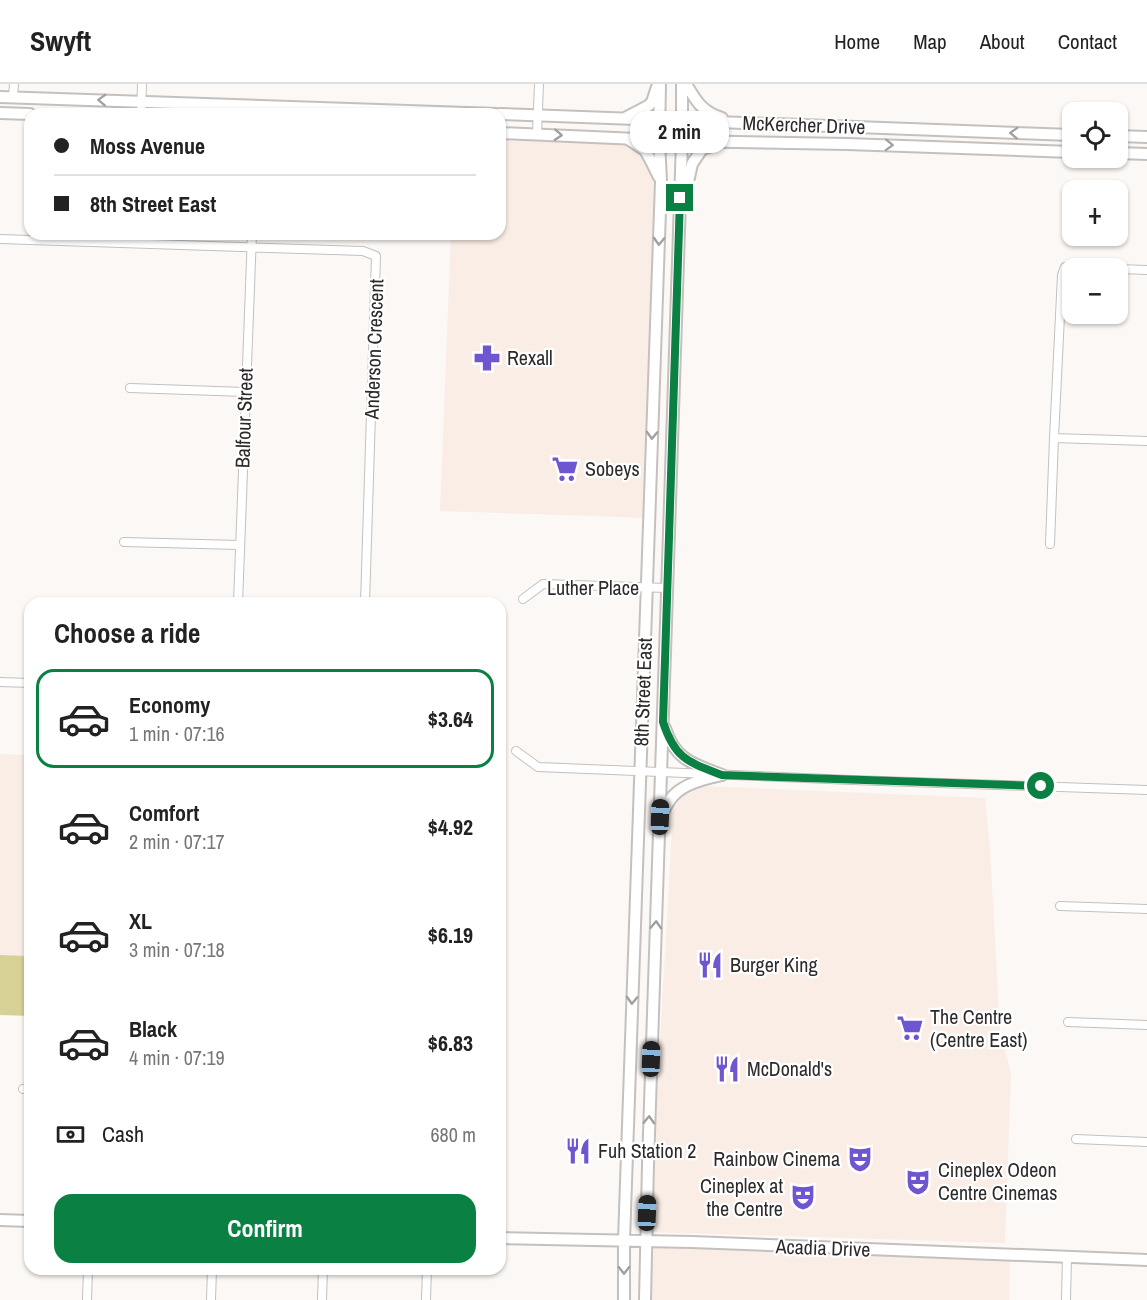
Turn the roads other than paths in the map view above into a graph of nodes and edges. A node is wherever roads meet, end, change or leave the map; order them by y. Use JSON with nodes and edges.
{"nodes":[{"id":1,"x":14,"y":84,"type":"edge"},
{"id":2,"x":142,"y":84,"type":"edge"},
{"id":3,"x":539,"y":84,"type":"edge"},
{"id":4,"x":659,"y":84,"type":"edge"},
{"id":5,"x":684,"y":84,"type":"edge"},
{"id":6,"x":0,"y":97,"type":"edge"},
{"id":7,"x":13,"y":97,"type":"junction"},
{"id":8,"x":141,"y":101,"type":"junction"},
{"id":9,"x":141,"y":108,"type":"edge"},
{"id":10,"x":231,"y":108,"type":"edge"},
{"id":11,"x":0,"y":113,"type":"edge"},
{"id":12,"x":24,"y":114,"type":"edge"},
{"id":13,"x":506,"y":114,"type":"edge"},
{"id":14,"x":537,"y":116,"type":"junction"},
{"id":15,"x":624,"y":119,"type":"junction"},
{"id":16,"x":659,"y":120,"type":"junction"},
{"id":17,"x":683,"y":120,"type":"junction"},
{"id":18,"x":740,"y":122,"type":"junction"},
{"id":19,"x":506,"y":133,"type":"edge"},
{"id":20,"x":537,"y":134,"type":"junction"},
{"id":21,"x":1062,"y":135,"type":"edge"},
{"id":22,"x":1128,"y":136,"type":"edge"},
{"id":23,"x":1147,"y":137,"type":"edge"},
{"id":24,"x":628,"y":139,"type":"junction"},
{"id":25,"x":659,"y":140,"type":"junction"},
{"id":26,"x":682,"y":141,"type":"junction"},
{"id":27,"x":726,"y":141,"type":"junction"},
{"id":28,"x":1062,"y":152,"type":"edge"},
{"id":29,"x":1128,"y":153,"type":"edge"},
{"id":30,"x":1147,"y":154,"type":"edge"},
{"id":31,"x":661,"y":182,"type":"junction"},
{"id":32,"x":679,"y":221,"type":"junction"},
{"id":33,"x":0,"y":239,"type":"edge"},
{"id":34,"x":24,"y":240,"type":"edge"},
{"id":35,"x":28,"y":240,"type":"edge"},
{"id":36,"x":252,"y":240,"type":"edge"},
{"id":37,"x":251,"y":248,"type":"junction"},
{"id":38,"x":1128,"y":269,"type":"edge"},
{"id":39,"x":1147,"y":270,"type":"edge"},
{"id":40,"x":1062,"y":275,"type":"edge"},
{"id":41,"x":130,"y":388,"type":"dead end"},
{"id":42,"x":245,"y":392,"type":"junction"},
{"id":43,"x":1054,"y":438,"type":"junction"},
{"id":44,"x":1147,"y":441,"type":"edge"},
{"id":45,"x":124,"y":542,"type":"dead end"},
{"id":46,"x":1050,"y":544,"type":"dead end"},
{"id":47,"x":239,"y":545,"type":"junction"},
{"id":48,"x":646,"y":587,"type":"junction"},
{"id":49,"x":667,"y":588,"type":"junction"},
{"id":50,"x":238,"y":597,"type":"edge"},
{"id":51,"x":365,"y":597,"type":"edge"},
{"id":52,"x":523,"y":599,"type":"dead end"},
{"id":53,"x":0,"y":682,"type":"edge"},
{"id":54,"x":24,"y":683,"type":"edge"},
{"id":55,"x":663,"y":722,"type":"junction"},
{"id":56,"x":516,"y":750,"type":"dead end"},
{"id":57,"x":640,"y":771,"type":"junction"},
{"id":58,"x":662,"y":772,"type":"junction"},
{"id":59,"x":722,"y":775,"type":"junction"},
{"id":60,"x":1147,"y":790,"type":"edge"},
{"id":61,"x":660,"y":817,"type":"junction"},
{"id":62,"x":1060,"y":906,"type":"dead end"},
{"id":63,"x":1147,"y":909,"type":"edge"},
{"id":64,"x":1068,"y":1022,"type":"dead end"},
{"id":65,"x":1147,"y":1025,"type":"edge"},
{"id":66,"x":1076,"y":1139,"type":"dead end"},
{"id":67,"x":1147,"y":1142,"type":"edge"},
{"id":68,"x":0,"y":1220,"type":"edge"},
{"id":69,"x":24,"y":1221,"type":"edge"},
{"id":70,"x":506,"y":1238,"type":"edge"},
{"id":71,"x":624,"y":1240,"type":"junction"},
{"id":72,"x":646,"y":1241,"type":"junction"},
{"id":73,"x":1067,"y":1257,"type":"junction"},
{"id":74,"x":1147,"y":1260,"type":"edge"},
{"id":75,"x":88,"y":1275,"type":"edge"},
{"id":76,"x":212,"y":1275,"type":"edge"},
{"id":77,"x":323,"y":1275,"type":"edge"},
{"id":78,"x":427,"y":1275,"type":"edge"},
{"id":79,"x":87,"y":1300,"type":"edge"},
{"id":80,"x":211,"y":1300,"type":"edge"},
{"id":81,"x":322,"y":1300,"type":"edge"},
{"id":82,"x":426,"y":1300,"type":"edge"},
{"id":83,"x":624,"y":1300,"type":"edge"},
{"id":84,"x":645,"y":1300,"type":"edge"},
{"id":85,"x":1066,"y":1300,"type":"edge"}],
"edges":[{"from":1,"to":7,"type":"street"},
{"from":2,"to":8,"type":"street"},
{"from":3,"to":14,"type":"street"},
{"from":4,"to":15,"type":"main road"},
{"from":4,"to":16,"type":"main road","name":"8th Street East"},
{"from":5,"to":17,"type":"main road","name":"8th Street East"},
{"from":5,"to":18,"type":"main road"},
{"from":6,"to":7,"type":"main road","name":"McKercher Drive"},
{"from":8,"to":7,"type":"main road","name":"McKercher Drive","one_way":true},
{"from":8,"to":9,"type":"street"},
{"from":8,"to":10,"type":"main road","name":"McKercher Drive"},
{"from":11,"to":12,"type":"main road"},
{"from":13,"to":14,"type":"main road","name":"McKercher Drive"},
{"from":14,"to":15,"type":"main road","name":"McKercher Drive"},
{"from":14,"to":20,"type":"street"},
{"from":15,"to":16,"type":"main road","name":"McKercher Drive"},
{"from":16,"to":17,"type":"main road","name":"McKercher Drive"},
{"from":16,"to":25,"type":"main road","name":"8th Street East"},
{"from":17,"to":18,"type":"main road","name":"McKercher Drive"},
{"from":17,"to":26,"type":"main road","name":"8th Street East"},
{"from":21,"to":18,"type":"main road","name":"McKercher Drive","one_way":true},
{"from":19,"to":20,"type":"main road","name":"McKercher Drive"},
{"from":20,"to":24,"type":"main road","name":"McKercher Drive","one_way":true},
{"from":22,"to":23,"type":"main road"},
{"from":24,"to":25,"type":"main road","name":"McKercher Drive"},
{"from":24,"to":31,"type":"main road"},
{"from":25,"to":26,"type":"main road","name":"McKercher Drive"},
{"from":25,"to":31,"type":"main road","name":"8th Street East"},
{"from":26,"to":27,"type":"main road","name":"McKercher Drive"},
{"from":26,"to":32,"type":"main road","name":"8th Street East"},
{"from":27,"to":28,"type":"main road","name":"McKercher Drive","one_way":true},
{"from":27,"to":32,"type":"main road"},
{"from":29,"to":30,"type":"main road"},
{"from":31,"to":48,"type":"main road","name":"8th Street East","one_way":true},
{"from":32,"to":49,"type":"main road","name":"8th Street East"},
{"from":33,"to":34,"type":"street","name":"Anderson Crescent"},
{"from":35,"to":37,"type":"street","name":"Anderson Crescent"},
{"from":36,"to":37,"type":"street","name":"Balfour Street"},
{"from":37,"to":42,"type":"street","name":"Balfour Street"},
{"from":37,"to":51,"type":"street","name":"Anderson Crescent"},
{"from":38,"to":39,"type":"street"},
{"from":40,"to":43,"type":"street"},
{"from":41,"to":42,"type":"street"},
{"from":42,"to":47,"type":"street","name":"Balfour Street"},
{"from":43,"to":44,"type":"street"},
{"from":43,"to":46,"type":"street"},
{"from":45,"to":47,"type":"street"},
{"from":47,"to":50,"type":"street","name":"Balfour Street"},
{"from":48,"to":49,"type":"street","name":"Luther Place"},
{"from":48,"to":52,"type":"street","name":"Luther Place"},
{"from":48,"to":57,"type":"main road","name":"8th Street East"},
{"from":49,"to":55,"type":"main road","name":"8th Street East"},
{"from":53,"to":54,"type":"street"},
{"from":55,"to":58,"type":"main road","name":"8th Street East"},
{"from":55,"to":59,"type":"main road"},
{"from":56,"to":57,"type":"street"},
{"from":57,"to":58,"type":"street"},
{"from":57,"to":71,"type":"main road","name":"8th Street East","one_way":true},
{"from":58,"to":59,"type":"street"},
{"from":58,"to":61,"type":"main road","name":"8th Street East"},
{"from":59,"to":60,"type":"street"},
{"from":59,"to":61,"type":"main road"},
{"from":72,"to":61,"type":"main road","name":"8th Street East","one_way":true},
{"from":62,"to":63,"type":"street"},
{"from":64,"to":65,"type":"street"},
{"from":66,"to":67,"type":"street"},
{"from":68,"to":69,"type":"main road"},
{"from":70,"to":71,"type":"main road","name":"Acadia Drive"},
{"from":71,"to":72,"type":"main road","name":"Acadia Drive"},
{"from":71,"to":83,"type":"main road","name":"8th Street East","one_way":true},
{"from":72,"to":73,"type":"main road","name":"Acadia Drive"},
{"from":72,"to":84,"type":"main road","name":"8th Street East"},
{"from":73,"to":74,"type":"main road","name":"Acadia Drive"},
{"from":73,"to":85,"type":"street"},
{"from":75,"to":79,"type":"street"},
{"from":76,"to":80,"type":"street"},
{"from":77,"to":81,"type":"street"},
{"from":78,"to":82,"type":"street"}]}
